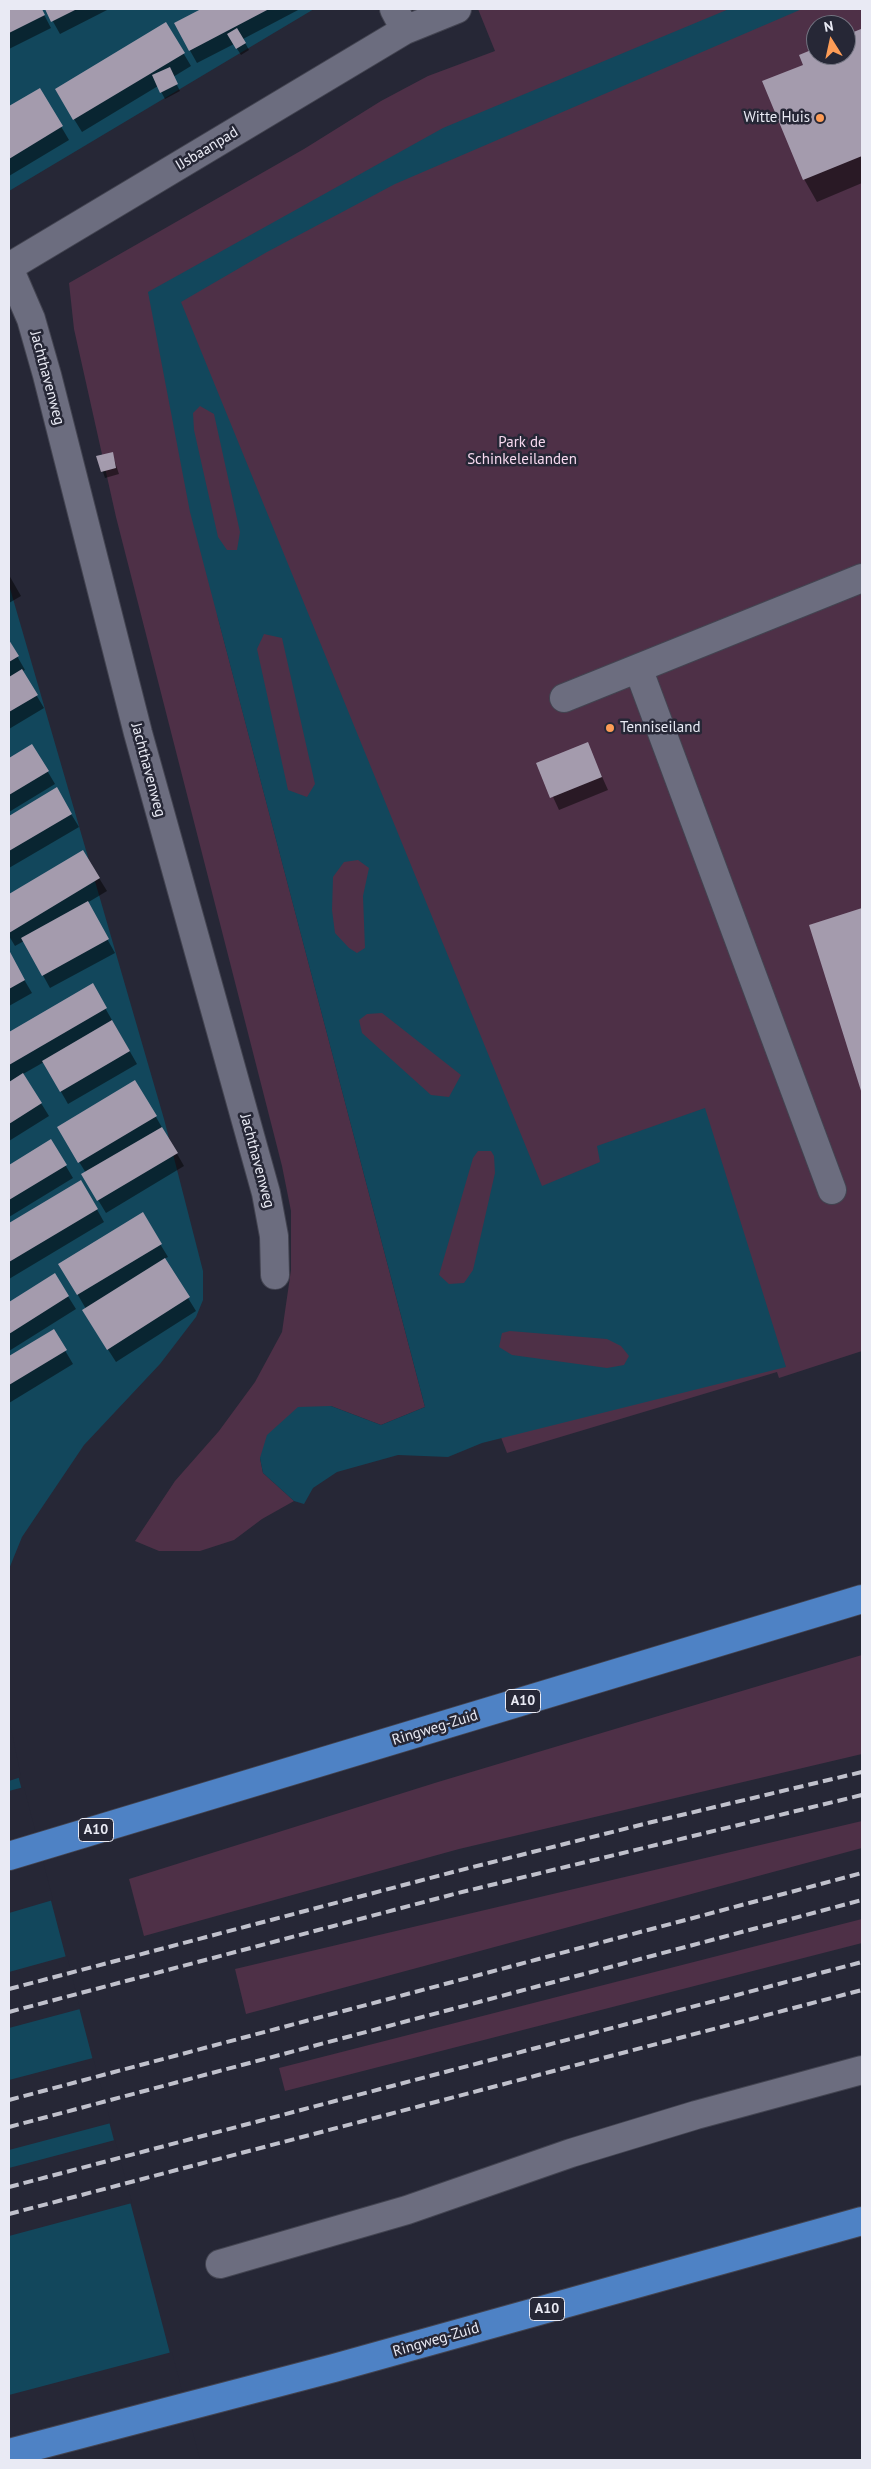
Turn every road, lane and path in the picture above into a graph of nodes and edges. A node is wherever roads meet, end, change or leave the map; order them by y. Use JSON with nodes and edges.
{"nodes":[{"id":1,"x":457,"y":9,"type":"edge"},
{"id":2,"x":399,"y":19,"type":"edge"},
{"id":3,"x":9,"y":268,"type":"edge"},
{"id":4,"x":862,"y":578,"type":"edge"},
{"id":5,"x":638,"y":668,"type":"junction"},
{"id":6,"x":564,"y":698,"type":"dead end"},
{"id":7,"x":832,"y":1190,"type":"dead end"},
{"id":8,"x":275,"y":1276,"type":"dead end"},
{"id":9,"x":862,"y":1599,"type":"edge"},
{"id":10,"x":9,"y":1856,"type":"edge"},
{"id":11,"x":862,"y":2070,"type":"edge"},
{"id":12,"x":862,"y":2222,"type":"edge"},
{"id":13,"x":220,"y":2264,"type":"dead end"},
{"id":14,"x":9,"y":2453,"type":"edge"}],
"edges":[{"from":1,"to":2,"type":"street","name":"IJsbaanpad"},
{"from":2,"to":3,"type":"street","name":"IJsbaanpad"},
{"from":3,"to":8,"type":"street","name":"Jachthavenweg"},
{"from":4,"to":5,"type":"street"},
{"from":5,"to":6,"type":"street"},
{"from":5,"to":7,"type":"street"},
{"from":9,"to":10,"type":"highway","name":"Ringweg-Zuid","number":"A10"},
{"from":11,"to":13,"type":"street"},
{"from":12,"to":14,"type":"highway","name":"Ringweg-Zuid","number":"A10"}]}
